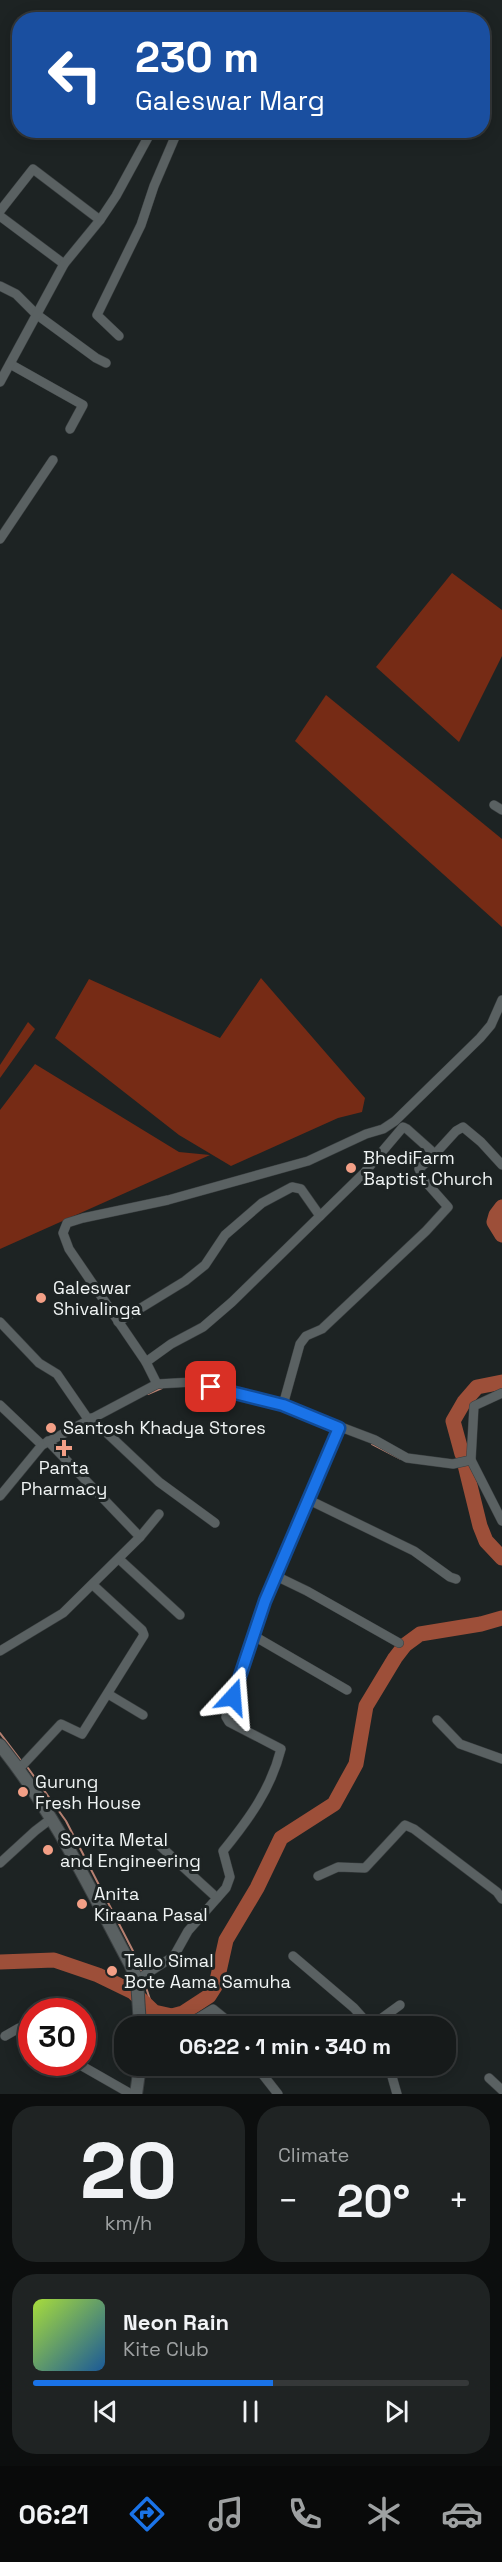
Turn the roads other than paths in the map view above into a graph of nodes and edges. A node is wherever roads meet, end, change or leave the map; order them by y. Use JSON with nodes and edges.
{"nodes":[{"id":1,"x":146,"y":138,"type":"edge"},
{"id":2,"x":175,"y":138,"type":"edge"},
{"id":3,"x":0,"y":211,"type":"edge"},
{"id":4,"x":0,"y":216,"type":"edge"},
{"id":5,"x":100,"y":220,"type":"junction"},
{"id":6,"x":64,"y":264,"type":"junction"},
{"id":7,"x":0,"y":286,"type":"edge"},
{"id":8,"x":36,"y":314,"type":"junction"},
{"id":9,"x":119,"y":336,"type":"dead end"},
{"id":10,"x":10,"y":363,"type":"junction"},
{"id":11,"x":106,"y":363,"type":"dead end"},
{"id":12,"x":0,"y":382,"type":"edge"},
{"id":13,"x":70,"y":429,"type":"dead end"},
{"id":14,"x":53,"y":460,"type":"dead end"},
{"id":15,"x":0,"y":539,"type":"edge"},
{"id":16,"x":502,"y":1000,"type":"edge"},
{"id":17,"x":435,"y":1154,"type":"junction"},
{"id":18,"x":502,"y":1165,"type":"edge"},
{"id":19,"x":320,"y":1216,"type":"junction"},
{"id":20,"x":0,"y":1322,"type":"edge"},
{"id":21,"x":118,"y":1322,"type":"junction"},
{"id":22,"x":146,"y":1362,"type":"junction"},
{"id":23,"x":157,"y":1384,"type":"junction"},
{"id":24,"x":502,"y":1393,"type":"edge"},
{"id":25,"x":0,"y":1405,"type":"edge"},
{"id":26,"x":283,"y":1405,"type":"junction"},
{"id":27,"x":90,"y":1418,"type":"junction"},
{"id":28,"x":339,"y":1428,"type":"junction"},
{"id":29,"x":45,"y":1443,"type":"junction"},
{"id":30,"x":471,"y":1460,"type":"junction"},
{"id":31,"x":0,"y":1496,"type":"edge"},
{"id":32,"x":309,"y":1500,"type":"junction"},
{"id":33,"x":159,"y":1514,"type":"dead end"},
{"id":34,"x":502,"y":1521,"type":"edge"},
{"id":35,"x":215,"y":1523,"type":"dead end"},
{"id":36,"x":140,"y":1537,"type":"junction"},
{"id":37,"x":119,"y":1558,"type":"junction"},
{"id":38,"x":276,"y":1576,"type":"junction"},
{"id":39,"x":456,"y":1579,"type":"dead end"},
{"id":40,"x":93,"y":1585,"type":"junction"},
{"id":41,"x":180,"y":1615,"type":"dead end"},
{"id":42,"x":254,"y":1636,"type":"junction"},
{"id":43,"x":399,"y":1643,"type":"dead end"},
{"id":44,"x":0,"y":1651,"type":"edge"},
{"id":45,"x":347,"y":1690,"type":"dead end"},
{"id":46,"x":108,"y":1694,"type":"junction"},
{"id":47,"x":143,"y":1715,"type":"dead end"},
{"id":48,"x":437,"y":1720,"type":"dead end"},
{"id":49,"x":0,"y":1745,"type":"edge"},
{"id":50,"x":502,"y":1759,"type":"edge"},
{"id":51,"x":19,"y":1769,"type":"junction"},
{"id":52,"x":52,"y":1818,"type":"junction"},
{"id":53,"x":158,"y":1844,"type":"dead end"},
{"id":54,"x":0,"y":1863,"type":"edge"},
{"id":55,"x":318,"y":1876,"type":"dead end"},
{"id":56,"x":217,"y":1898,"type":"junction"},
{"id":57,"x":502,"y":1899,"type":"edge"},
{"id":58,"x":293,"y":1956,"type":"dead end"},
{"id":59,"x":137,"y":1985,"type":"junction"},
{"id":60,"x":400,"y":2005,"type":"dead end"},
{"id":61,"x":139,"y":2016,"type":"edge"},
{"id":62,"x":201,"y":2016,"type":"edge"},
{"id":63,"x":222,"y":2016,"type":"edge"},
{"id":64,"x":361,"y":2016,"type":"edge"},
{"id":65,"x":384,"y":2016,"type":"edge"},
{"id":66,"x":18,"y":2029,"type":"edge"},
{"id":67,"x":5,"y":2036,"type":"dead end"},
{"id":68,"x":96,"y":2074,"type":"edge"},
{"id":69,"x":139,"y":2076,"type":"edge"},
{"id":70,"x":264,"y":2076,"type":"edge"},
{"id":71,"x":392,"y":2076,"type":"edge"},
{"id":72,"x":489,"y":2078,"type":"dead end"},
{"id":73,"x":502,"y":2090,"type":"edge"},
{"id":74,"x":131,"y":2094,"type":"edge"},
{"id":75,"x":136,"y":2094,"type":"edge"},
{"id":76,"x":278,"y":2094,"type":"edge"},
{"id":77,"x":397,"y":2094,"type":"edge"}],
"edges":[{"from":1,"to":5,"type":"street"},
{"from":2,"to":9,"type":"street"},
{"from":3,"to":5,"type":"street"},
{"from":4,"to":6,"type":"street"},
{"from":5,"to":6,"type":"street"},
{"from":6,"to":8,"type":"street"},
{"from":7,"to":8,"type":"street"},
{"from":8,"to":10,"type":"street"},
{"from":8,"to":11,"type":"street"},
{"from":10,"to":12,"type":"street"},
{"from":10,"to":13,"type":"street"},
{"from":14,"to":15,"type":"street"},
{"from":16,"to":21,"type":"street"},
{"from":17,"to":18,"type":"street"},
{"from":17,"to":19,"type":"street"},
{"from":17,"to":26,"type":"street"},
{"from":19,"to":21,"type":"street"},
{"from":19,"to":22,"type":"street"},
{"from":20,"to":27,"type":"street"},
{"from":21,"to":22,"type":"street"},
{"from":22,"to":23,"type":"street"},
{"from":23,"to":26,"type":"street"},
{"from":23,"to":27,"type":"street"},
{"from":24,"to":30,"type":"street"},
{"from":25,"to":29,"type":"street"},
{"from":26,"to":28,"type":"street"},
{"from":27,"to":29,"type":"street"},
{"from":27,"to":35,"type":"street"},
{"from":28,"to":30,"type":"street"},
{"from":28,"to":32,"type":"street"},
{"from":29,"to":31,"type":"street"},
{"from":29,"to":36,"type":"street"},
{"from":30,"to":34,"type":"street"},
{"from":32,"to":38,"type":"street"},
{"from":32,"to":39,"type":"street"},
{"from":33,"to":36,"type":"street"},
{"from":36,"to":37,"type":"street"},
{"from":37,"to":40,"type":"street"},
{"from":37,"to":41,"type":"street"},
{"from":38,"to":42,"type":"street"},
{"from":38,"to":43,"type":"street"},
{"from":40,"to":44,"type":"street"},
{"from":40,"to":46,"type":"street"},
{"from":42,"to":45,"type":"street"},
{"from":42,"to":56,"type":"street"},
{"from":46,"to":47,"type":"street"},
{"from":46,"to":51,"type":"street"},
{"from":48,"to":50,"type":"street"},
{"from":49,"to":51,"type":"main road"},
{"from":51,"to":52,"type":"main road"},
{"from":52,"to":54,"type":"street"},
{"from":52,"to":59,"type":"main road"},
{"from":53,"to":56,"type":"street"},
{"from":55,"to":57,"type":"street"},
{"from":56,"to":59,"type":"street"},
{"from":58,"to":64,"type":"street"},
{"from":59,"to":61,"type":"main road"},
{"from":60,"to":65,"type":"street"},
{"from":62,"to":63,"type":"street"},
{"from":66,"to":67,"type":"street"},
{"from":68,"to":74,"type":"street"},
{"from":69,"to":75,"type":"main road"},
{"from":70,"to":76,"type":"street"},
{"from":71,"to":77,"type":"street"},
{"from":72,"to":73,"type":"street"}]}
